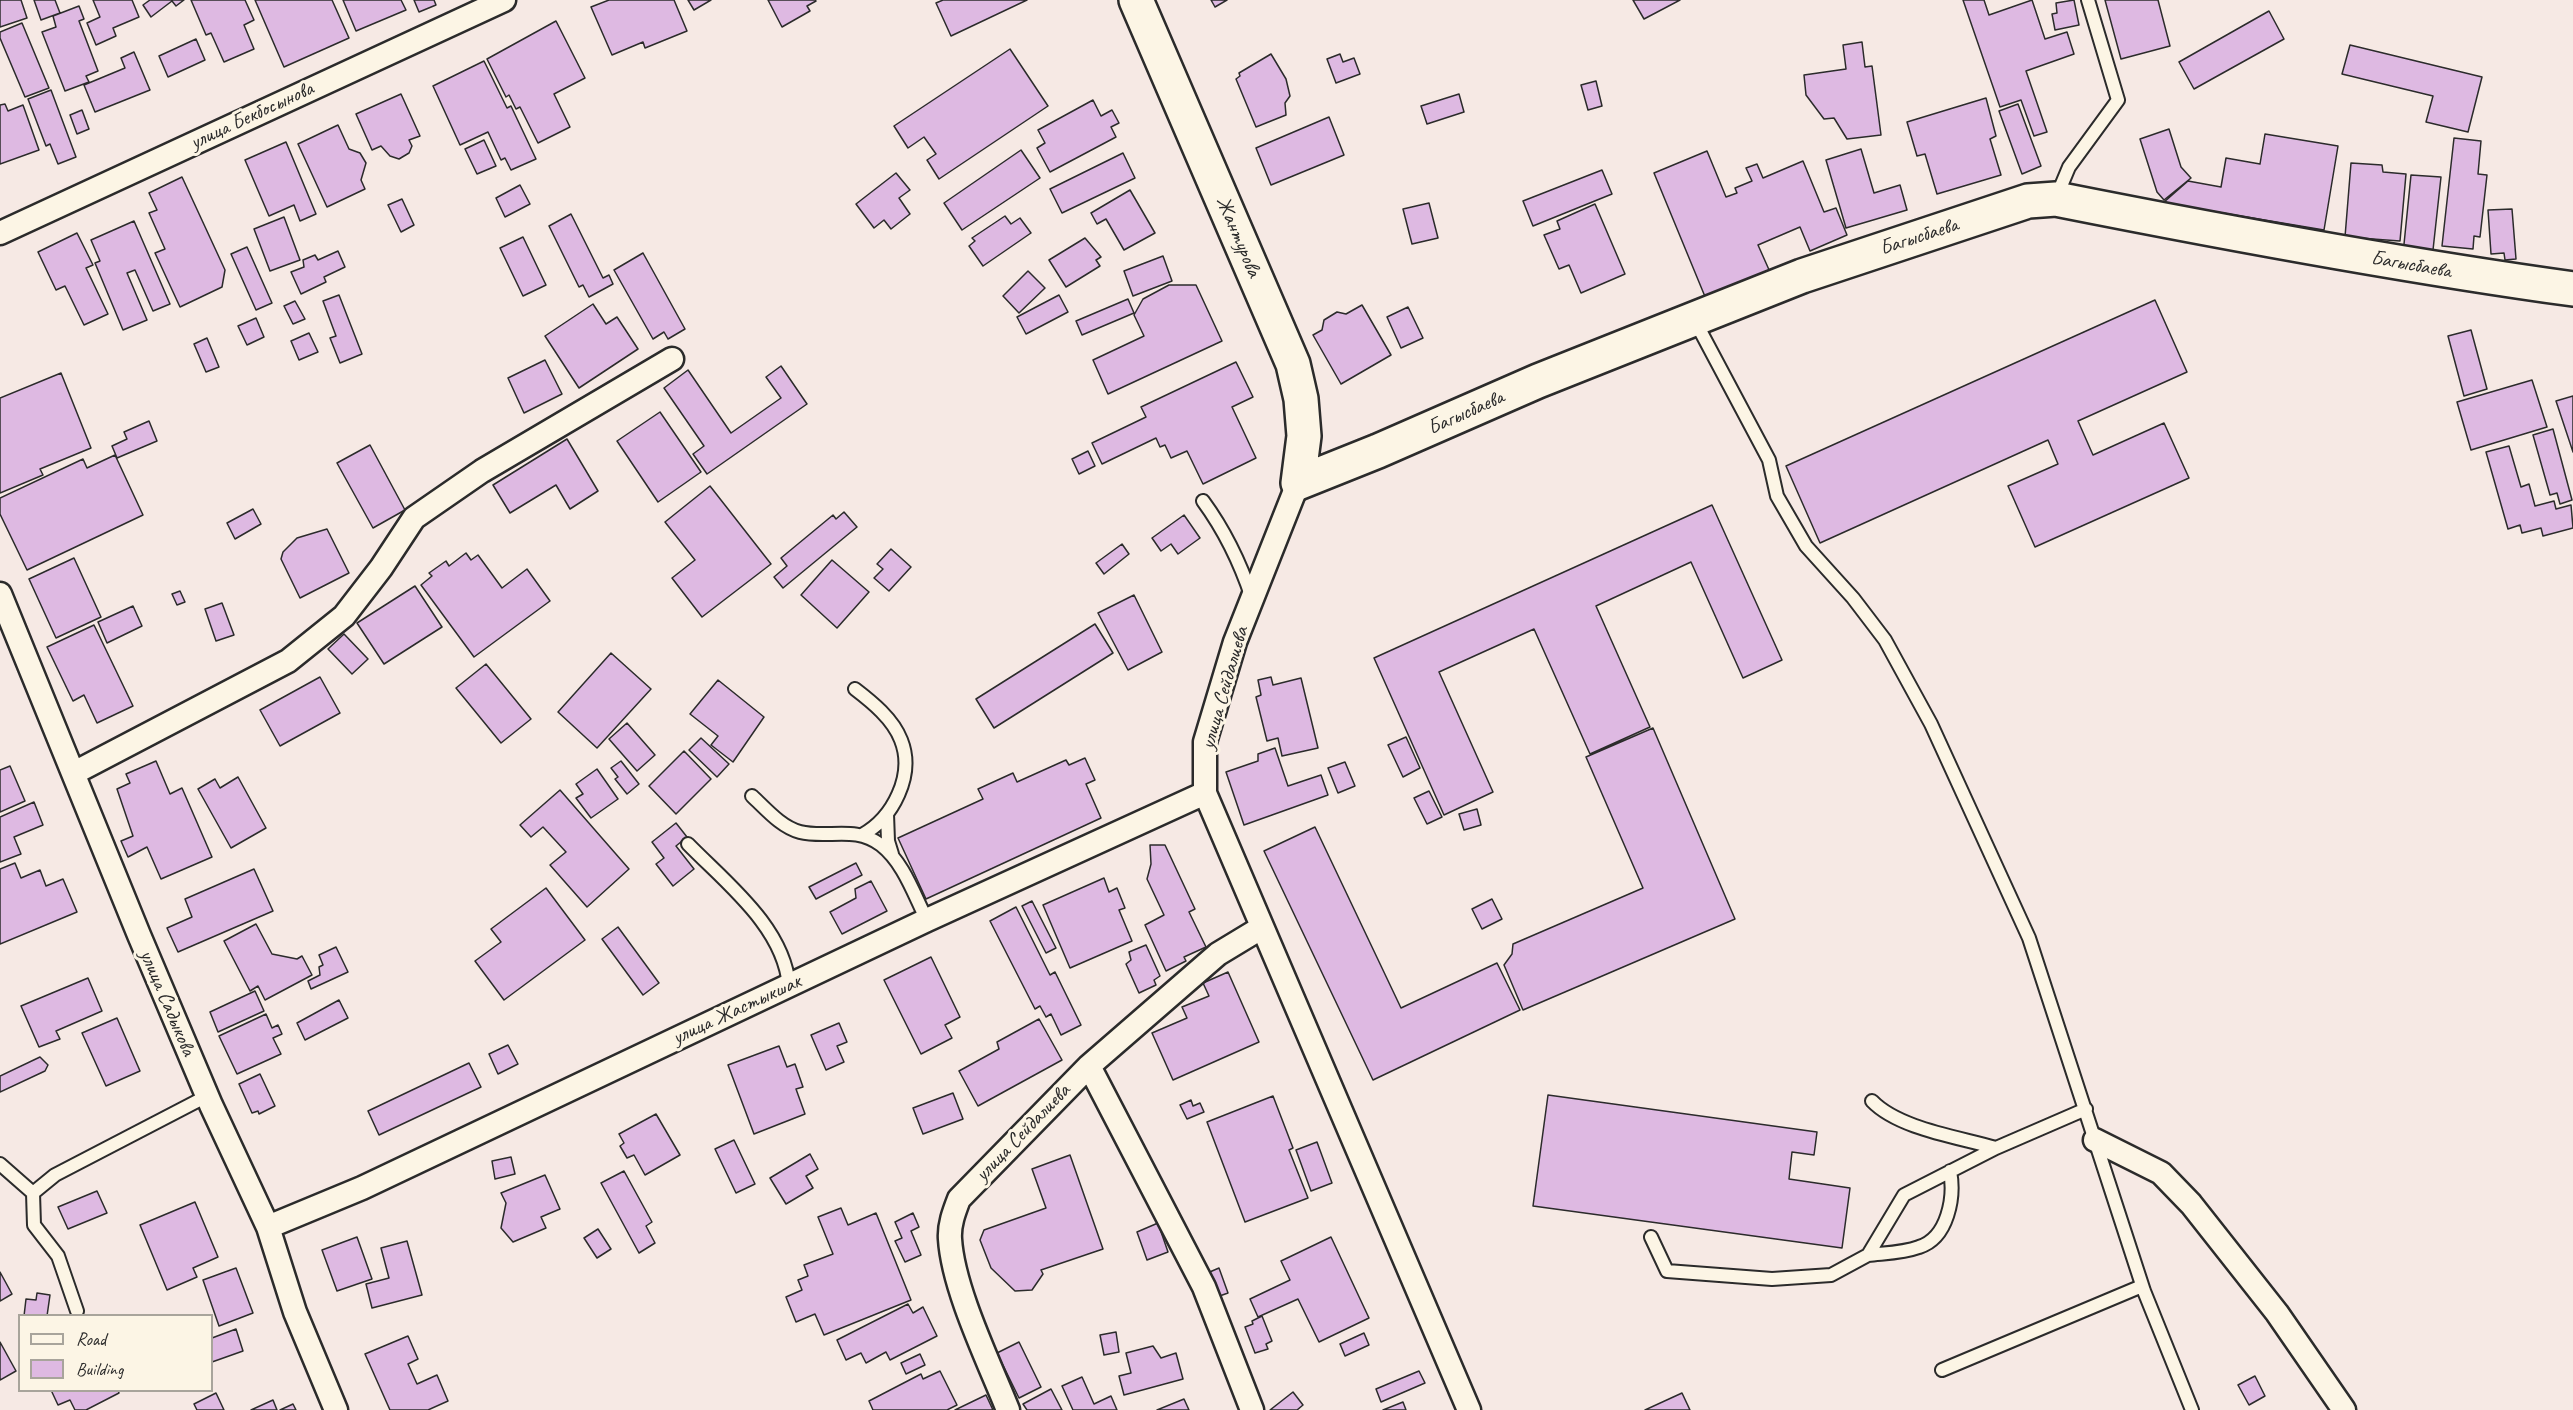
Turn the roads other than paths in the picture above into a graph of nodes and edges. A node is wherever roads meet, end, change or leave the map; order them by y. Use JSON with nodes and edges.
{"nodes":[{"id":1,"x":504,"y":0,"type":"edge"},
{"id":2,"x":1136,"y":0,"type":"edge"},
{"id":3,"x":2088,"y":0,"type":"edge"},
{"id":4,"x":2056,"y":199,"type":"junction"},
{"id":5,"x":0,"y":233,"type":"edge"},
{"id":6,"x":2573,"y":289,"type":"edge"},
{"id":7,"x":1694,"y":319,"type":"junction"},
{"id":8,"x":672,"y":359,"type":"dead end"},
{"id":9,"x":1298,"y":483,"type":"junction"},
{"id":10,"x":1203,"y":501,"type":"dead end"},
{"id":11,"x":0,"y":594,"type":"edge"},
{"id":12,"x":1252,"y":599,"type":"junction"},
{"id":13,"x":855,"y":689,"type":"dead end"},
{"id":14,"x":74,"y":773,"type":"junction"},
{"id":15,"x":1205,"y":793,"type":"junction"},
{"id":16,"x":752,"y":796,"type":"dead end"},
{"id":17,"x":887,"y":814,"type":"junction"},
{"id":18,"x":862,"y":835,"type":"junction"},
{"id":19,"x":688,"y":844,"type":"dead end"},
{"id":20,"x":894,"y":858,"type":"junction"},
{"id":21,"x":927,"y":920,"type":"junction"},
{"id":22,"x":1261,"y":928,"type":"junction"},
{"id":23,"x":789,"y":986,"type":"junction"},
{"id":24,"x":1089,"y":1066,"type":"junction"},
{"id":25,"x":207,"y":1096,"type":"junction"},
{"id":26,"x":1872,"y":1101,"type":"dead end"},
{"id":27,"x":2086,"y":1109,"type":"junction"},
{"id":28,"x":2096,"y":1140,"type":"junction"},
{"id":29,"x":1996,"y":1148,"type":"junction"},
{"id":30,"x":0,"y":1164,"type":"edge"},
{"id":31,"x":1950,"y":1171,"type":"junction"},
{"id":32,"x":33,"y":1193,"type":"junction"},
{"id":33,"x":268,"y":1227,"type":"junction"},
{"id":34,"x":1651,"y":1238,"type":"dead end"},
{"id":35,"x":1868,"y":1255,"type":"junction"},
{"id":36,"x":2142,"y":1286,"type":"junction"},
{"id":37,"x":77,"y":1311,"type":"dead end"},
{"id":38,"x":1942,"y":1370,"type":"dead end"},
{"id":39,"x":336,"y":1410,"type":"edge"},
{"id":40,"x":1008,"y":1410,"type":"edge"},
{"id":41,"x":1252,"y":1410,"type":"edge"},
{"id":42,"x":1470,"y":1410,"type":"edge"},
{"id":43,"x":2192,"y":1410,"type":"edge"},
{"id":44,"x":2344,"y":1410,"type":"edge"}],
"edges":[{"from":1,"to":5,"type":"street","name":"улица Бекбосынова"},
{"from":2,"to":9,"type":"street","name":"Жантурова"},
{"from":3,"to":4,"type":"lane"},
{"from":4,"to":6,"type":"street","name":"Багысбаева"},
{"from":4,"to":7,"type":"street","name":"Багысбаева"},
{"from":7,"to":9,"type":"street","name":"Багысбаева"},
{"from":7,"to":27,"type":"lane"},
{"from":8,"to":14,"type":"street"},
{"from":9,"to":12,"type":"street","name":"улица Сейдалиева"},
{"from":10,"to":12,"type":"lane"},
{"from":11,"to":14,"type":"street","name":"улица Садыкова"},
{"from":12,"to":15,"type":"street","name":"улица Сейдалиева"},
{"from":13,"to":17,"type":"lane"},
{"from":14,"to":25,"type":"street","name":"улица Садыкова"},
{"from":15,"to":21,"type":"street","name":"улица Жастыкшак"},
{"from":15,"to":22,"type":"street","name":"улица Сейдалиева"},
{"from":16,"to":18,"type":"lane"},
{"from":17,"to":18,"type":"lane"},
{"from":17,"to":20,"type":"lane"},
{"from":18,"to":20,"type":"lane"},
{"from":19,"to":23,"type":"lane"},
{"from":20,"to":21,"type":"lane"},
{"from":21,"to":23,"type":"street","name":"улица Жастыкшак"},
{"from":22,"to":24,"type":"street","name":"улица Сейдалиева"},
{"from":22,"to":42,"type":"street","name":"улица Сейдалиева"},
{"from":23,"to":33,"type":"street","name":"улица Жастыкшак"},
{"from":24,"to":40,"type":"street","name":"улица Сейдалиева"},
{"from":24,"to":41,"type":"street"},
{"from":25,"to":32,"type":"lane"},
{"from":25,"to":33,"type":"street","name":"улица Садыкова"},
{"from":26,"to":29,"type":"lane"},
{"from":27,"to":28,"type":"lane"},
{"from":27,"to":29,"type":"lane"},
{"from":28,"to":36,"type":"lane"},
{"from":28,"to":44,"type":"street"},
{"from":29,"to":31,"type":"lane"},
{"from":30,"to":32,"type":"lane"},
{"from":31,"to":35,"type":"lane"},
{"from":31,"to":35,"type":"lane"},
{"from":32,"to":37,"type":"lane"},
{"from":33,"to":39,"type":"street","name":"улица Садыкова"},
{"from":34,"to":35,"type":"lane"},
{"from":36,"to":38,"type":"lane"},
{"from":36,"to":43,"type":"lane"}]}
